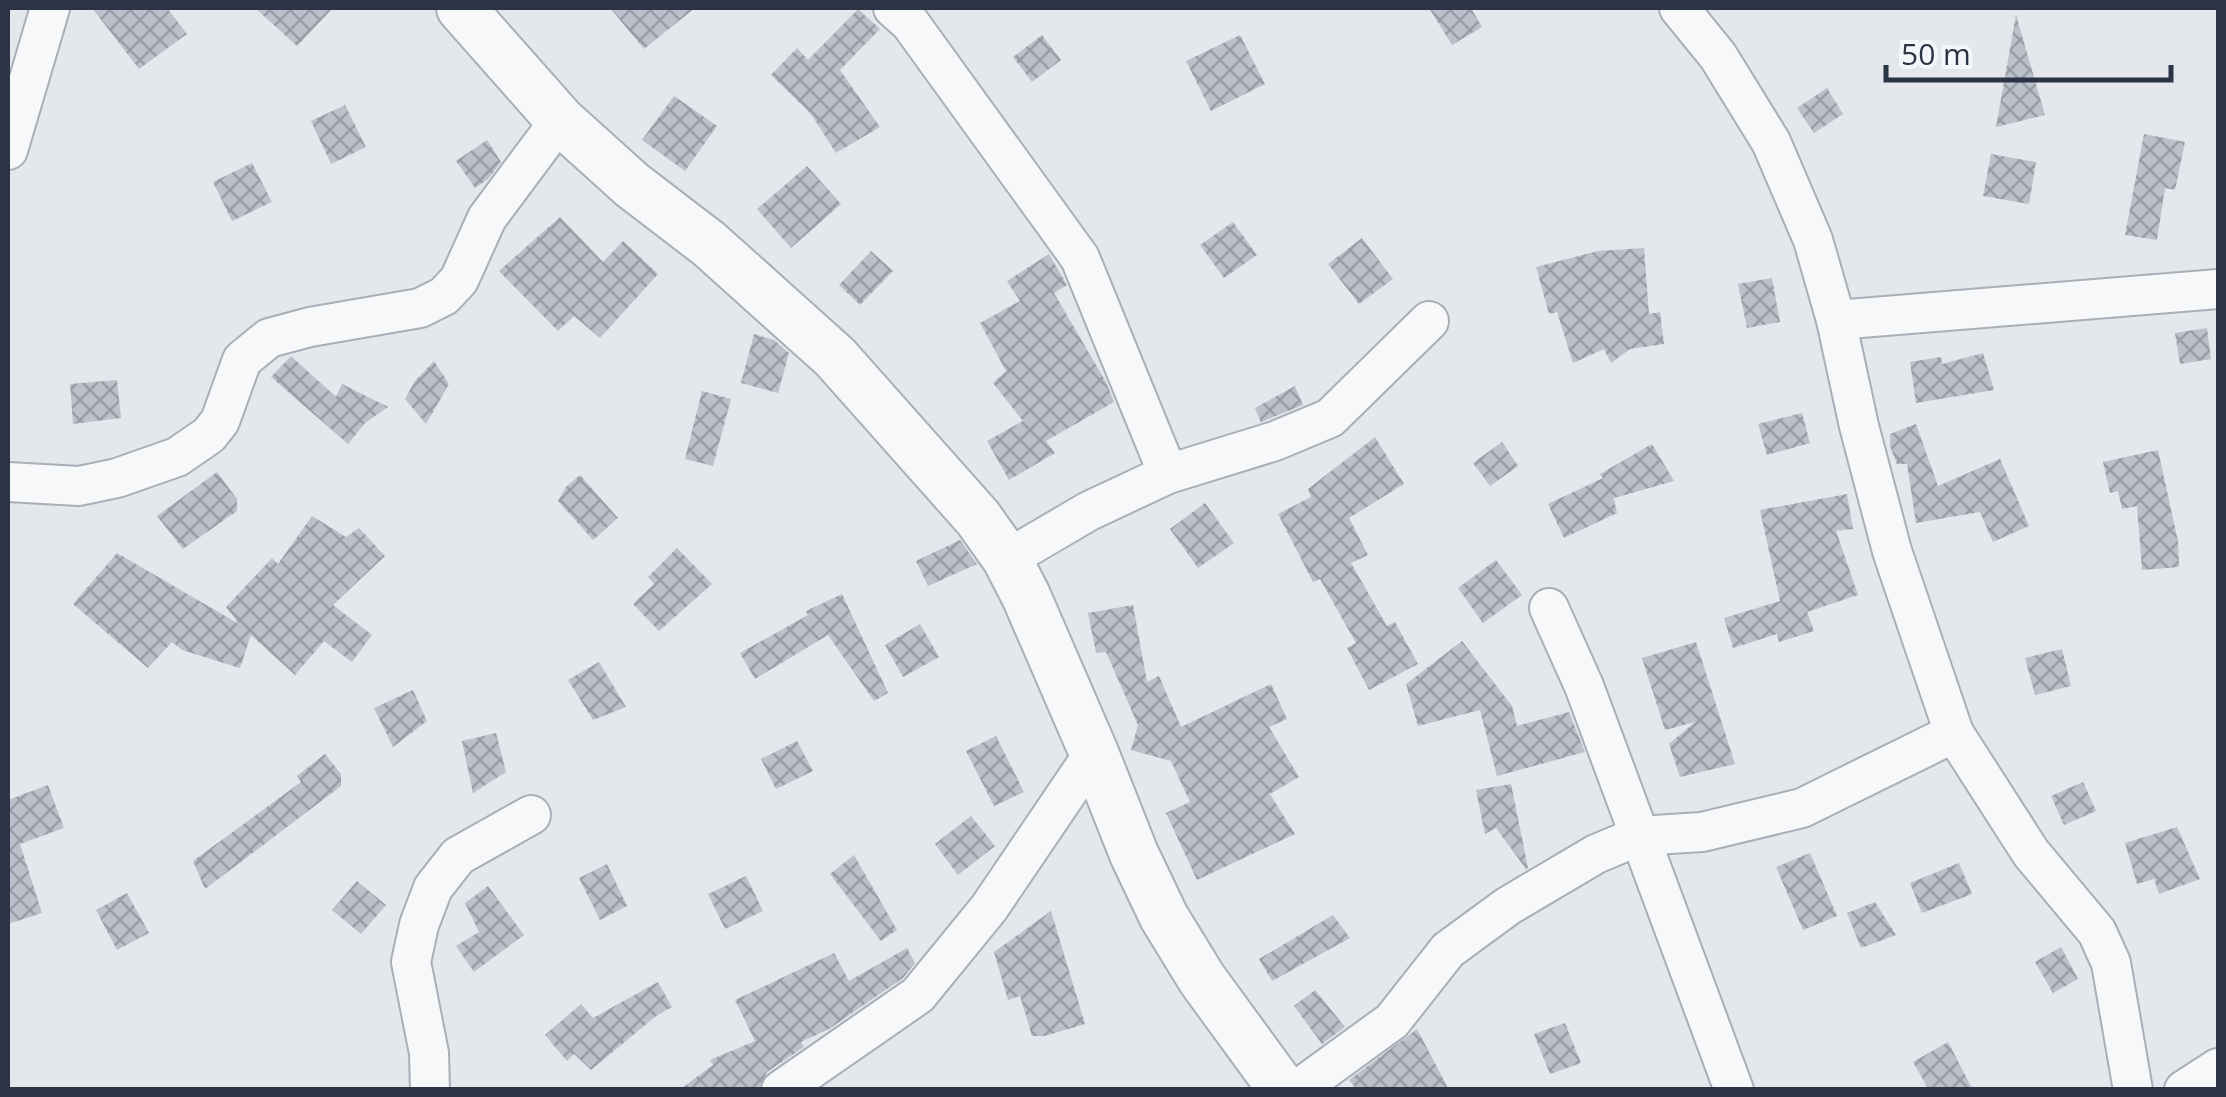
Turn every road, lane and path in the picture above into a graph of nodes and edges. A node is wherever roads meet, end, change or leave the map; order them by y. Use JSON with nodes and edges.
{"nodes":[{"id":1,"x":50,"y":8,"type":"edge"},
{"id":2,"x":461,"y":8,"type":"edge"},
{"id":3,"x":893,"y":8,"type":"edge"},
{"id":4,"x":1678,"y":8,"type":"edge"},
{"id":5,"x":560,"y":120,"type":"junction"},
{"id":6,"x":8,"y":150,"type":"edge"},
{"id":7,"x":2218,"y":289,"type":"edge"},
{"id":8,"x":1836,"y":320,"type":"junction"},
{"id":9,"x":1429,"y":321,"type":"dead end"},
{"id":10,"x":1168,"y":474,"type":"junction"},
{"id":11,"x":8,"y":482,"type":"edge"},
{"id":12,"x":1007,"y":559,"type":"junction"},
{"id":13,"x":1549,"y":608,"type":"dead end"},
{"id":14,"x":1954,"y":732,"type":"junction"},
{"id":15,"x":1094,"y":754,"type":"junction"},
{"id":16,"x":531,"y":815,"type":"dead end"},
{"id":17,"x":1639,"y":836,"type":"junction"},
{"id":18,"x":2218,"y":1068,"type":"edge"},
{"id":19,"x":433,"y":1088,"type":"edge"},
{"id":20,"x":781,"y":1090,"type":"edge"},
{"id":21,"x":1283,"y":1090,"type":"edge"},
{"id":22,"x":1298,"y":1090,"type":"edge"},
{"id":23,"x":1734,"y":1090,"type":"edge"},
{"id":24,"x":2132,"y":1090,"type":"edge"},
{"id":25,"x":2184,"y":1090,"type":"edge"}],
"edges":[{"from":1,"to":6,"type":"street"},
{"from":2,"to":5,"type":"street"},
{"from":3,"to":10,"type":"street"},
{"from":4,"to":8,"type":"street"},
{"from":5,"to":11,"type":"street"},
{"from":5,"to":12,"type":"street"},
{"from":7,"to":8,"type":"street"},
{"from":8,"to":14,"type":"street"},
{"from":9,"to":10,"type":"street"},
{"from":10,"to":12,"type":"street"},
{"from":12,"to":15,"type":"street"},
{"from":13,"to":17,"type":"street"},
{"from":14,"to":17,"type":"street"},
{"from":14,"to":24,"type":"street"},
{"from":15,"to":20,"type":"street"},
{"from":15,"to":21,"type":"street"},
{"from":16,"to":19,"type":"street"},
{"from":17,"to":22,"type":"street"},
{"from":17,"to":23,"type":"street"},
{"from":18,"to":25,"type":"street"}]}
